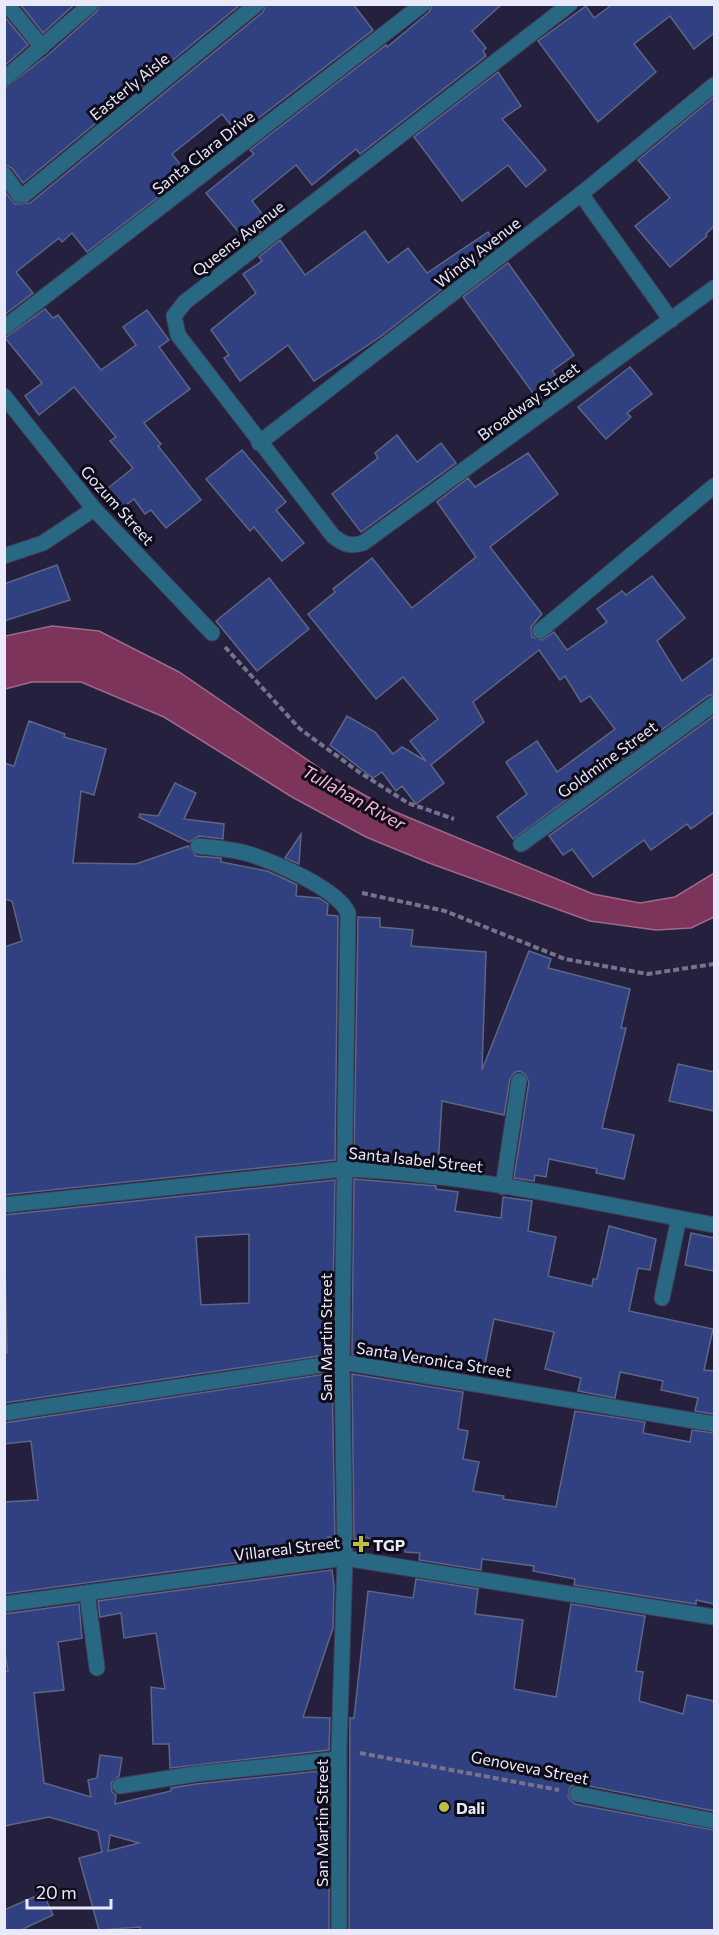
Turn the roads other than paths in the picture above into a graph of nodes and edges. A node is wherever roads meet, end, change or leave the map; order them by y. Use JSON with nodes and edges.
{"nodes":[{"id":1,"x":7,"y":4,"type":"edge"},
{"id":2,"x":91,"y":4,"type":"edge"},
{"id":3,"x":257,"y":4,"type":"edge"},
{"id":4,"x":423,"y":4,"type":"edge"},
{"id":5,"x":570,"y":4,"type":"edge"},
{"id":6,"x":42,"y":47,"type":"junction"},
{"id":7,"x":4,"y":79,"type":"edge"},
{"id":8,"x":714,"y":85,"type":"edge"},
{"id":9,"x":4,"y":174,"type":"edge"},
{"id":10,"x":581,"y":194,"type":"junction"},
{"id":11,"x":714,"y":288,"type":"edge"},
{"id":12,"x":671,"y":320,"type":"junction"},
{"id":13,"x":4,"y":328,"type":"edge"},
{"id":14,"x":4,"y":396,"type":"edge"},
{"id":15,"x":259,"y":443,"type":"junction"},
{"id":16,"x":714,"y":486,"type":"edge"},
{"id":17,"x":94,"y":509,"type":"junction"},
{"id":18,"x":363,"y":543,"type":"joint"},
{"id":19,"x":4,"y":556,"type":"edge"},
{"id":20,"x":540,"y":631,"type":"dead end"},
{"id":21,"x":212,"y":633,"type":"road end"},
{"id":22,"x":714,"y":704,"type":"edge"},
{"id":23,"x":521,"y":844,"type":"dead end"},
{"id":24,"x":198,"y":846,"type":"dead end"},
{"id":25,"x":519,"y":1081,"type":"dead end"},
{"id":26,"x":344,"y":1169,"type":"junction"},
{"id":27,"x":503,"y":1187,"type":"junction"},
{"id":28,"x":4,"y":1205,"type":"edge"},
{"id":29,"x":679,"y":1218,"type":"junction"},
{"id":30,"x":714,"y":1225,"type":"edge"},
{"id":31,"x":663,"y":1298,"type":"dead end"},
{"id":32,"x":342,"y":1362,"type":"junction"},
{"id":33,"x":4,"y":1413,"type":"edge"},
{"id":34,"x":714,"y":1424,"type":"edge"},
{"id":35,"x":345,"y":1558,"type":"junction"},
{"id":36,"x":87,"y":1593,"type":"junction"},
{"id":37,"x":4,"y":1604,"type":"edge"},
{"id":38,"x":714,"y":1617,"type":"edge"},
{"id":39,"x":97,"y":1668,"type":"dead end"},
{"id":40,"x":339,"y":1754,"type":"junction"},
{"id":41,"x":120,"y":1786,"type":"dead end"},
{"id":42,"x":577,"y":1794,"type":"road end"},
{"id":43,"x":714,"y":1821,"type":"edge"},
{"id":44,"x":339,"y":1930,"type":"edge"}],
"edges":[{"from":1,"to":6,"type":"street"},
{"from":2,"to":6,"type":"street"},
{"from":3,"to":9,"type":"street","name":"Easterly Aisle"},
{"from":4,"to":13,"type":"street","name":"Santa Clara Drive"},
{"from":5,"to":15,"type":"street","name":"Queens Avenue"},
{"from":6,"to":7,"type":"street"},
{"from":8,"to":10,"type":"street","name":"Windy Avenue"},
{"from":10,"to":12,"type":"street"},
{"from":10,"to":15,"type":"street","name":"Windy Avenue"},
{"from":11,"to":12,"type":"street","name":"Broadway Street"},
{"from":12,"to":18,"type":"street","name":"Broadway Street"},
{"from":14,"to":17,"type":"street","name":"Gozum Street"},
{"from":15,"to":18,"type":"street","name":"Queens Avenue"},
{"from":16,"to":20,"type":"street"},
{"from":17,"to":19,"type":"street"},
{"from":17,"to":21,"type":"street","name":"Gozum Street"},
{"from":22,"to":23,"type":"street","name":"Goldmine Street"},
{"from":24,"to":26,"type":"street","name":"San Martin Street"},
{"from":25,"to":27,"type":"street"},
{"from":26,"to":27,"type":"street","name":"Santa Isabel Street"},
{"from":26,"to":28,"type":"street","name":"Santa Isabel Street"},
{"from":26,"to":32,"type":"street","name":"San Martin Street"},
{"from":27,"to":29,"type":"street","name":"Santa Isabel Street"},
{"from":29,"to":30,"type":"street","name":"Santa Isabel Street"},
{"from":29,"to":31,"type":"street"},
{"from":32,"to":33,"type":"street","name":"Santa Veronica Street"},
{"from":32,"to":34,"type":"street","name":"Santa Veronica Street"},
{"from":32,"to":35,"type":"street","name":"San Martin Street"},
{"from":35,"to":36,"type":"street","name":"Villareal Street"},
{"from":35,"to":38,"type":"street","name":"Villareal Street"},
{"from":35,"to":40,"type":"street","name":"San Martin Street"},
{"from":36,"to":37,"type":"street","name":"Villareal Street"},
{"from":36,"to":39,"type":"street"},
{"from":40,"to":41,"type":"street"},
{"from":40,"to":44,"type":"street","name":"San Martin Street"},
{"from":42,"to":43,"type":"street","name":"Genoveva Street"}]}
